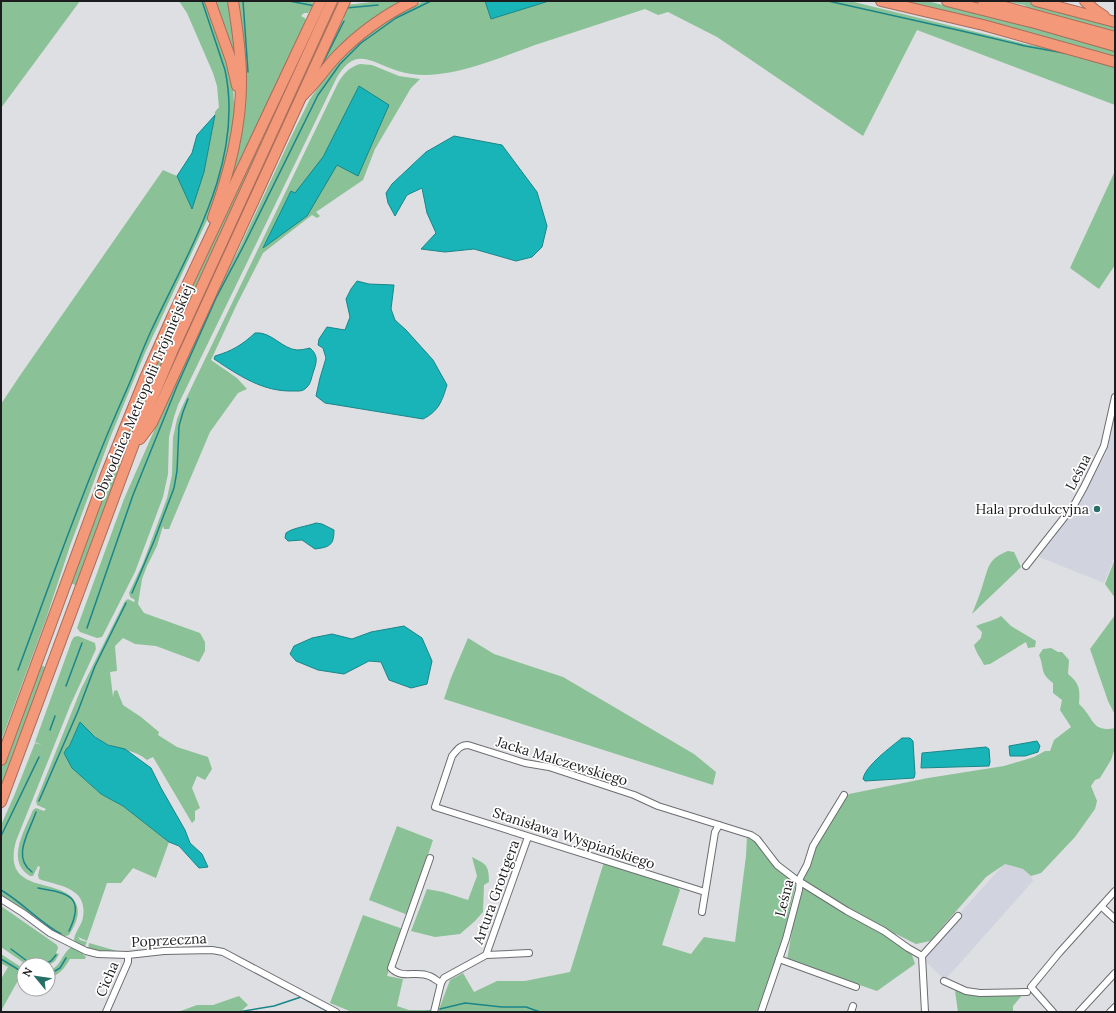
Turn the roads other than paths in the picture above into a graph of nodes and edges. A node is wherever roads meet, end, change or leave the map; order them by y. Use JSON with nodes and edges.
{"nodes":[{"id":1,"x":210,"y":1,"type":"edge"},
{"id":2,"x":234,"y":1,"type":"edge"},
{"id":3,"x":321,"y":1,"type":"edge"},
{"id":4,"x":332,"y":1,"type":"edge"},
{"id":5,"x":345,"y":1,"type":"edge"},
{"id":6,"x":413,"y":1,"type":"edge"},
{"id":7,"x":881,"y":1,"type":"edge"},
{"id":8,"x":947,"y":1,"type":"edge"},
{"id":9,"x":983,"y":1,"type":"edge"},
{"id":10,"x":1036,"y":1,"type":"edge"},
{"id":11,"x":1085,"y":1,"type":"edge"},
{"id":12,"x":1115,"y":22,"type":"edge"},
{"id":13,"x":1115,"y":37,"type":"edge"},
{"id":14,"x":1115,"y":46,"type":"edge"},
{"id":15,"x":1115,"y":62,"type":"edge"},
{"id":16,"x":301,"y":96,"type":"junction"},
{"id":17,"x":239,"y":112,"type":"junction"},
{"id":18,"x":193,"y":272,"type":"junction"},
{"id":19,"x":1115,"y":397,"type":"edge"},
{"id":20,"x":132,"y":448,"type":"junction"},
{"id":21,"x":1026,"y":566,"type":"dead end"},
{"id":22,"x":1,"y":760,"type":"edge"},
{"id":23,"x":844,"y":795,"type":"dead end"},
{"id":24,"x":1,"y":802,"type":"edge"},
{"id":25,"x":435,"y":807,"type":"joint"},
{"id":26,"x":719,"y":825,"type":"junction"},
{"id":27,"x":528,"y":837,"type":"junction"},
{"id":28,"x":430,"y":858,"type":"dead end"},
{"id":29,"x":800,"y":881,"type":"junction"},
{"id":30,"x":1115,"y":891,"type":"edge"},
{"id":31,"x":705,"y":892,"type":"junction"},
{"id":32,"x":1,"y":899,"type":"edge"},
{"id":33,"x":1102,"y":907,"type":"junction"},
{"id":34,"x":702,"y":912,"type":"dead end"},
{"id":35,"x":958,"y":916,"type":"dead end"},
{"id":36,"x":1115,"y":919,"type":"edge"},
{"id":37,"x":529,"y":954,"type":"dead end"},
{"id":38,"x":128,"y":955,"type":"junction"},
{"id":39,"x":486,"y":955,"type":"junction"},
{"id":40,"x":922,"y":956,"type":"junction"},
{"id":41,"x":779,"y":959,"type":"junction"},
{"id":42,"x":1115,"y":973,"type":"edge"},
{"id":43,"x":944,"y":981,"type":"dead end"},
{"id":44,"x":441,"y":983,"type":"junction"},
{"id":45,"x":856,"y":986,"type":"dead end"},
{"id":46,"x":1027,"y":992,"type":"dead end"},
{"id":47,"x":1115,"y":1007,"type":"edge"},
{"id":48,"x":106,"y":1012,"type":"edge"},
{"id":49,"x":336,"y":1012,"type":"edge"},
{"id":50,"x":434,"y":1012,"type":"edge"},
{"id":51,"x":761,"y":1012,"type":"edge"},
{"id":52,"x":925,"y":1012,"type":"edge"},
{"id":53,"x":1052,"y":1012,"type":"edge"},
{"id":54,"x":1079,"y":1012,"type":"edge"},
{"id":55,"x":1110,"y":1012,"type":"edge"}],
"edges":[{"from":1,"to":17,"type":"highway"},
{"from":2,"to":17,"type":"highway"},
{"from":3,"to":18,"type":"highway","name":"Obwodnica Metropolii Trójmiejskiej"},
{"from":4,"to":20,"type":"highway","name":"Obwodnica Metropolii Trójmiejskiej"},
{"from":5,"to":16,"type":"highway"},
{"from":6,"to":16,"type":"highway"},
{"from":7,"to":15,"type":"highway"},
{"from":8,"to":14,"type":"highway"},
{"from":9,"to":13,"type":"highway"},
{"from":10,"to":12,"type":"highway"},
{"from":11,"to":12,"type":"highway"},
{"from":16,"to":20,"type":"highway"},
{"from":17,"to":18,"type":"highway"},
{"from":18,"to":22,"type":"highway","name":"Obwodnica Metropolii Trójmiejskiej"},
{"from":19,"to":21,"type":"street","name":"Leśna"},
{"from":20,"to":24,"type":"highway","name":"Obwodnica Metropolii Trójmiejskiej"},
{"from":23,"to":29,"type":"street","name":"Leśna"},
{"from":25,"to":26,"type":"street","name":"Jacka Malczewskiego"},
{"from":25,"to":27,"type":"street","name":"Stanisława Wyspiańskiego"},
{"from":26,"to":29,"type":"street","name":"Jacka Malczewskiego"},
{"from":26,"to":31,"type":"street"},
{"from":27,"to":31,"type":"street","name":"Stanisława Wyspiańskiego"},
{"from":27,"to":39,"type":"street","name":"Artura Grottgera"},
{"from":28,"to":44,"type":"street"},
{"from":29,"to":40,"type":"street","name":"Jacka Malczewskiego"},
{"from":29,"to":41,"type":"street","name":"Leśna"},
{"from":30,"to":33,"type":"street"},
{"from":31,"to":34,"type":"street"},
{"from":32,"to":38,"type":"street","name":"Poprzeczna"},
{"from":33,"to":36,"type":"street"},
{"from":33,"to":53,"type":"street"},
{"from":35,"to":40,"type":"street"},
{"from":37,"to":39,"type":"street"},
{"from":38,"to":48,"type":"street","name":"Cicha"},
{"from":38,"to":49,"type":"street","name":"Poprzeczna"},
{"from":39,"to":44,"type":"street"},
{"from":40,"to":52,"type":"street"},
{"from":41,"to":45,"type":"street"},
{"from":41,"to":51,"type":"street","name":"Leśna"},
{"from":42,"to":54,"type":"street"},
{"from":43,"to":46,"type":"street"},
{"from":44,"to":50,"type":"street"},
{"from":47,"to":55,"type":"street"}]}
